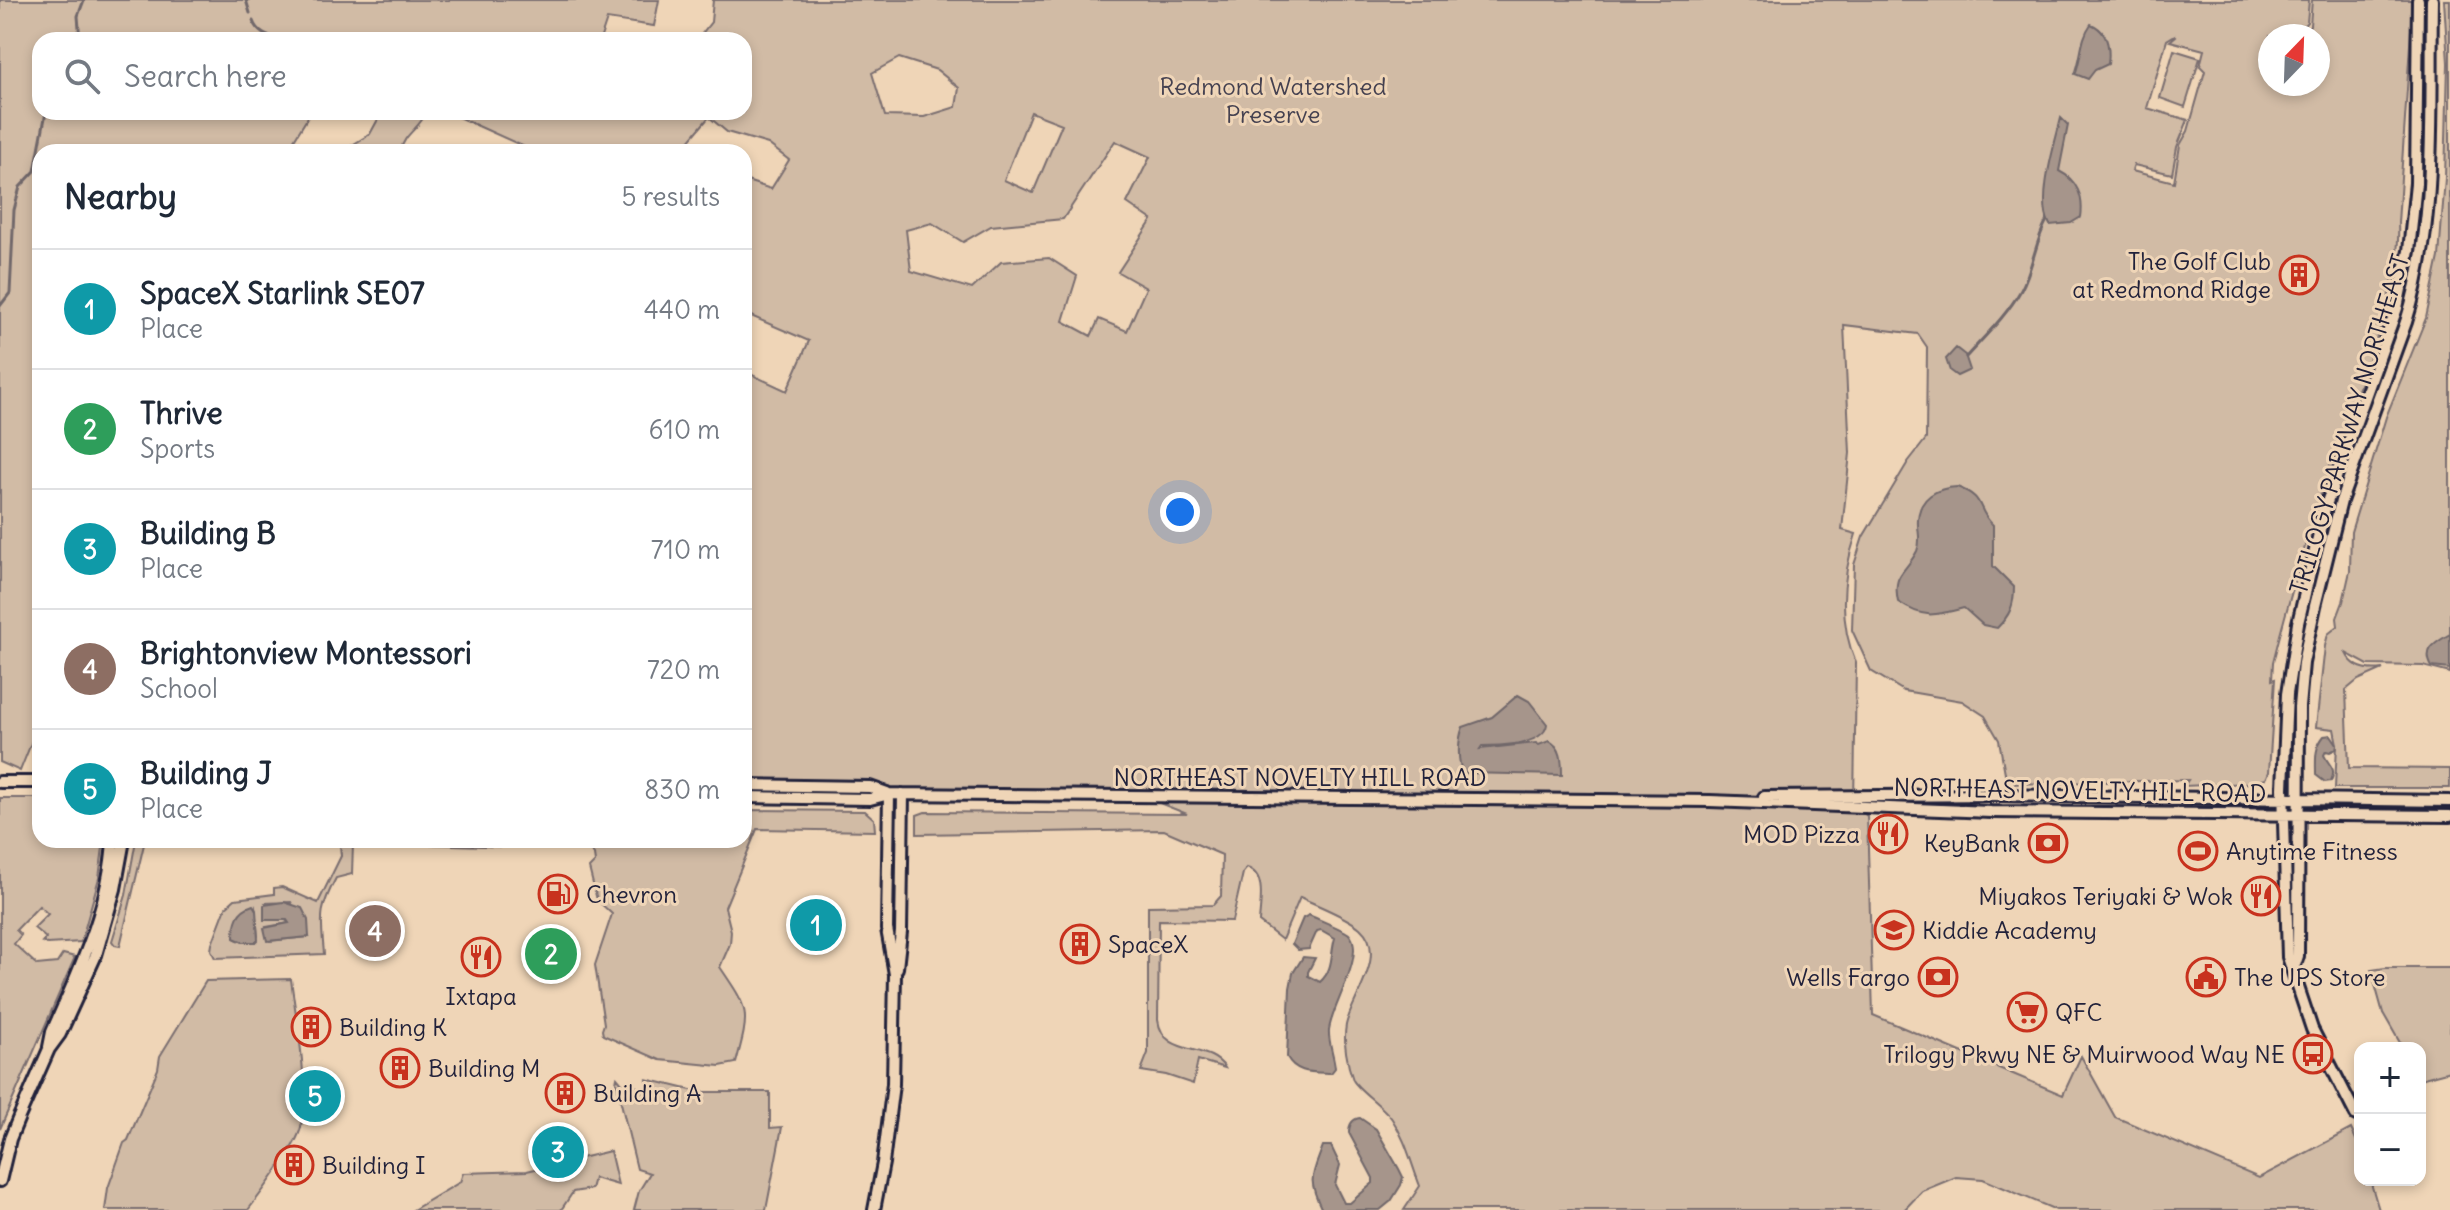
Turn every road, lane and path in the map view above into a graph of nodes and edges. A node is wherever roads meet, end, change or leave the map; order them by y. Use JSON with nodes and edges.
{"nodes":[{"id":1,"x":2418,"y":0,"type":"edge"},
{"id":2,"x":2432,"y":0,"type":"edge"},
{"id":3,"x":0,"y":782,"type":"edge"},
{"id":4,"x":32,"y":782,"type":"edge"},
{"id":5,"x":752,"y":785,"type":"edge"},
{"id":6,"x":889,"y":794,"type":"junction"},
{"id":7,"x":903,"y":794,"type":"junction"},
{"id":8,"x":752,"y":797,"type":"edge"},
{"id":9,"x":2283,"y":799,"type":"junction"},
{"id":10,"x":2298,"y":800,"type":"junction"},
{"id":11,"x":1710,"y":801,"type":"junction"},
{"id":12,"x":2450,"y":801,"type":"edge"},
{"id":13,"x":2284,"y":813,"type":"junction"},
{"id":14,"x":2298,"y":813,"type":"junction"},
{"id":15,"x":2450,"y":816,"type":"edge"},
{"id":16,"x":112,"y":848,"type":"edge"},
{"id":17,"x":123,"y":848,"type":"edge"},
{"id":18,"x":2293,"y":971,"type":"junction"},
{"id":19,"x":895,"y":974,"type":"junction"},
{"id":20,"x":49,"y":1049,"type":"junction"},
{"id":21,"x":2355,"y":1114,"type":"edge"},
{"id":22,"x":0,"y":1181,"type":"edge"},
{"id":23,"x":874,"y":1210,"type":"edge"}],
"edges":[{"from":1,"to":9,"type":"street","name":"TRILOGY PARKWAY NORTHEAST"},
{"from":2,"to":10,"type":"street","name":"TRILOGY PARKWAY NORTHEAST"},
{"from":3,"to":4,"type":"street"},
{"from":5,"to":6,"type":"street","name":"NORTHEAST NOVELTY HILL ROAD"},
{"from":6,"to":7,"type":"street","name":"NORTHEAST NOVELTY HILL ROAD"},
{"from":6,"to":8,"type":"street","name":"NORTHEAST NOVELTY HILL ROAD"},
{"from":6,"to":19,"type":"street"},
{"from":7,"to":11,"type":"street","name":"NORTHEAST NOVELTY HILL ROAD"},
{"from":7,"to":19,"type":"street"},
{"from":9,"to":10,"type":"street","name":"NORTHEAST NOVELTY HILL ROAD"},
{"from":9,"to":11,"type":"street","name":"NORTHEAST NOVELTY HILL ROAD"},
{"from":9,"to":13,"type":"street","name":"TRILOGY PARKWAY NORTHEAST"},
{"from":10,"to":12,"type":"street","name":"NORTHEAST NOVELTY HILL ROAD"},
{"from":10,"to":14,"type":"street","name":"TRILOGY PARKWAY NORTHEAST"},
{"from":11,"to":13,"type":"street","name":"NORTHEAST NOVELTY HILL ROAD"},
{"from":13,"to":14,"type":"street","name":"NORTHEAST NOVELTY HILL ROAD"},
{"from":13,"to":18,"type":"street","name":"TRILOGY PARKWAY NORTHEAST"},
{"from":14,"to":15,"type":"street","name":"NORTHEAST NOVELTY HILL ROAD"},
{"from":14,"to":18,"type":"street","name":"TRILOGY PARKWAY NORTHEAST"},
{"from":16,"to":20,"type":"street"},
{"from":17,"to":20,"type":"street"},
{"from":18,"to":21,"type":"street"},
{"from":19,"to":23,"type":"street"},
{"from":20,"to":22,"type":"street"}]}
